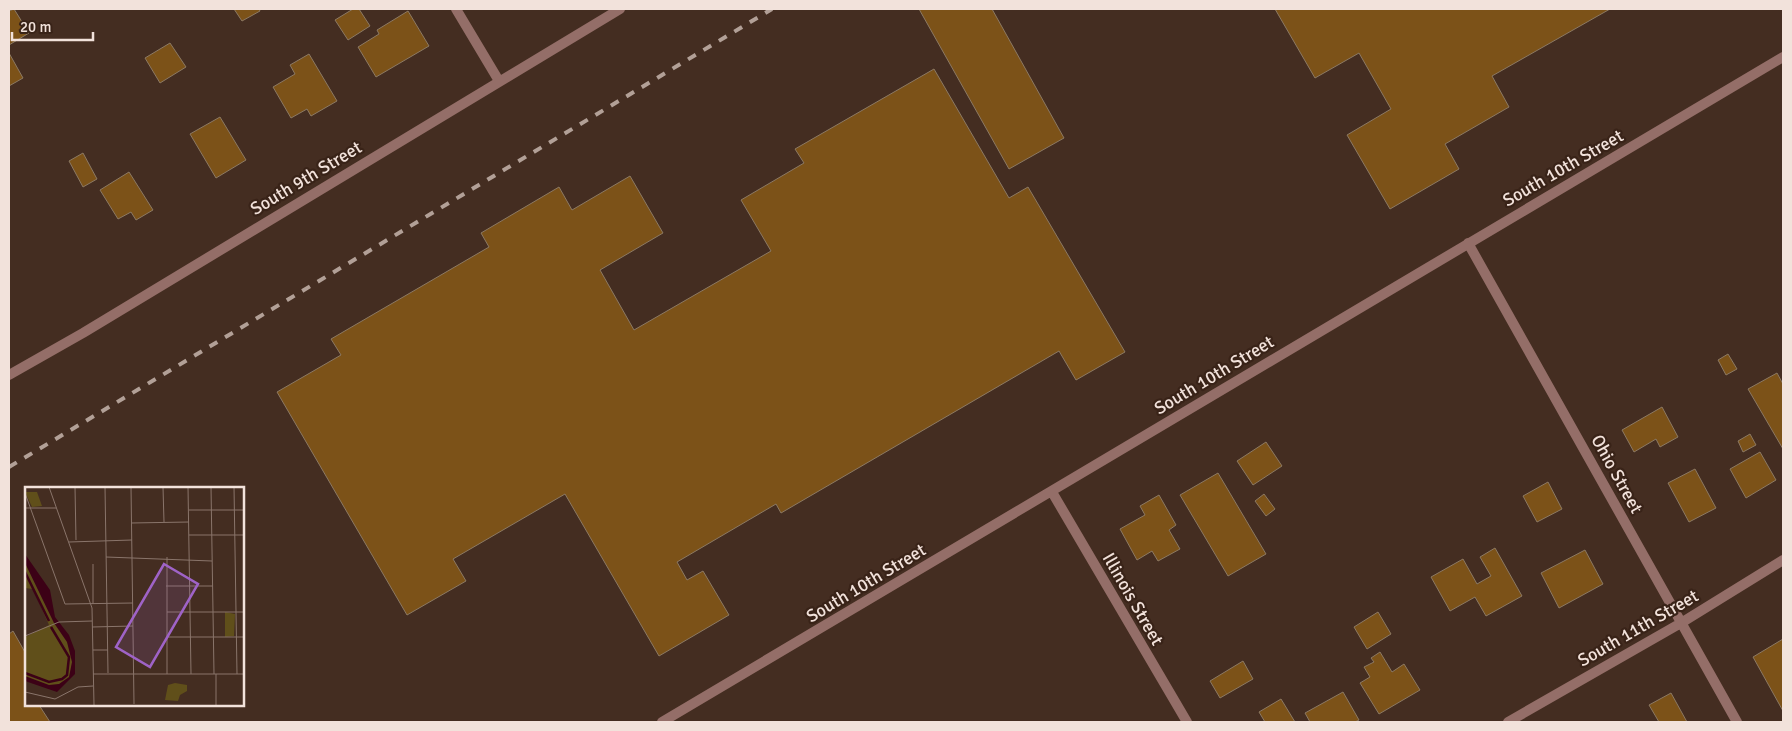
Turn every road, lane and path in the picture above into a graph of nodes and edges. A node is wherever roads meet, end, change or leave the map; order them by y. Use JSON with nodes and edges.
{"nodes":[{"id":1,"x":456,"y":9,"type":"edge"},
{"id":2,"x":620,"y":9,"type":"edge"},
{"id":3,"x":1783,"y":57,"type":"edge"},
{"id":4,"x":499,"y":81,"type":"junction"},
{"id":5,"x":1468,"y":243,"type":"junction"},
{"id":6,"x":9,"y":375,"type":"edge"},
{"id":7,"x":1052,"y":492,"type":"junction"},
{"id":8,"x":1783,"y":560,"type":"edge"},
{"id":9,"x":1681,"y":623,"type":"junction"},
{"id":10,"x":662,"y":722,"type":"edge"},
{"id":11,"x":1186,"y":722,"type":"edge"},
{"id":12,"x":1508,"y":722,"type":"edge"},
{"id":13,"x":1737,"y":722,"type":"edge"}],
"edges":[{"from":1,"to":4,"type":"street"},
{"from":2,"to":4,"type":"street","name":"South 9th Street"},
{"from":3,"to":5,"type":"street","name":"South 10th Street"},
{"from":4,"to":6,"type":"street","name":"South 9th Street"},
{"from":5,"to":7,"type":"street","name":"South 10th Street"},
{"from":5,"to":9,"type":"street","name":"Ohio Street"},
{"from":7,"to":10,"type":"street","name":"South 10th Street"},
{"from":7,"to":11,"type":"street","name":"Illinois Street"},
{"from":8,"to":9,"type":"street","name":"South 11th Street"},
{"from":9,"to":12,"type":"street","name":"South 11th Street"},
{"from":9,"to":13,"type":"street","name":"Ohio Street"}]}
